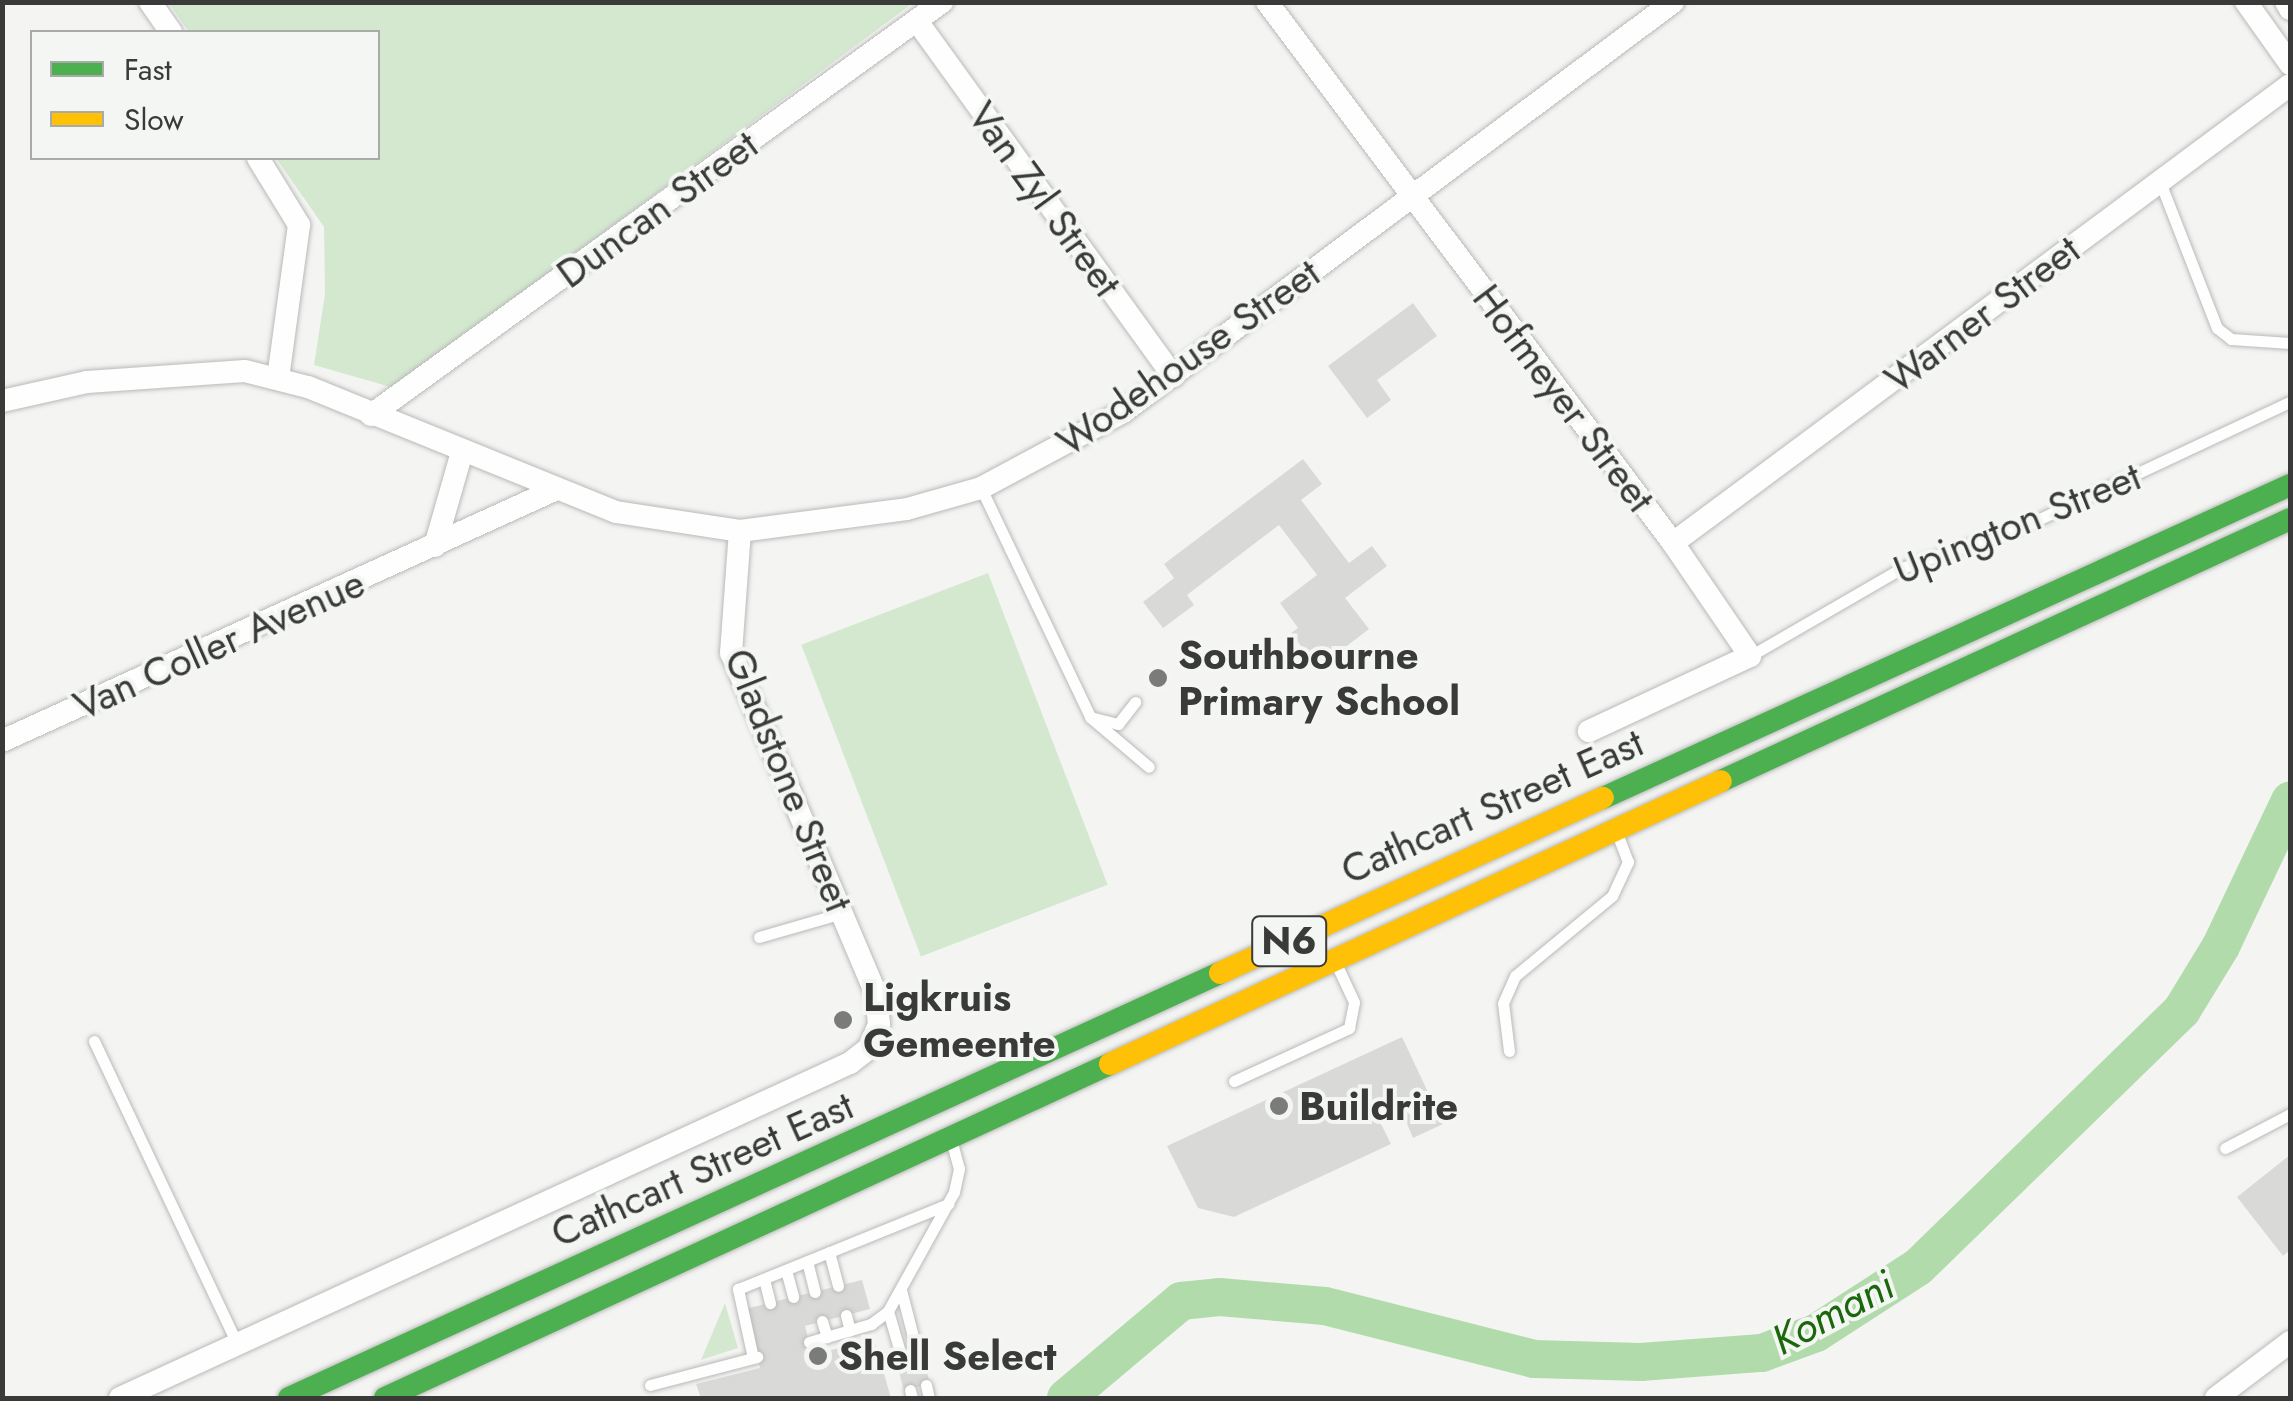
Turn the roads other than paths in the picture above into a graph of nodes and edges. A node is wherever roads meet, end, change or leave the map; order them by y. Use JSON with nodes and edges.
{"nodes":[{"id":1,"x":150,"y":2,"type":"edge"},
{"id":2,"x":942,"y":2,"type":"edge"},
{"id":3,"x":1267,"y":2,"type":"edge"},
{"id":4,"x":1672,"y":2,"type":"edge"},
{"id":5,"x":2246,"y":2,"type":"edge"},
{"id":6,"x":2286,"y":2,"type":"edge"},
{"id":7,"x":2290,"y":10,"type":"edge"},
{"id":8,"x":917,"y":22,"type":"junction"},
{"id":9,"x":170,"y":30,"type":"edge"},
{"id":10,"x":2290,"y":64,"type":"edge"},
{"id":11,"x":2290,"y":85,"type":"edge"},
{"id":12,"x":259,"y":160,"type":"edge"},
{"id":13,"x":2160,"y":182,"type":"junction"},
{"id":14,"x":1413,"y":195,"type":"junction"},
{"id":15,"x":2290,"y":343,"type":"edge"},
{"id":16,"x":1174,"y":376,"type":"junction"},
{"id":17,"x":278,"y":378,"type":"junction"},
{"id":18,"x":2,"y":402,"type":"edge"},
{"id":19,"x":2290,"y":402,"type":"edge"},
{"id":20,"x":371,"y":415,"type":"junction"},
{"id":21,"x":462,"y":452,"type":"junction"},
{"id":22,"x":2290,"y":484,"type":"edge"},
{"id":23,"x":981,"y":488,"type":"junction"},
{"id":24,"x":552,"y":491,"type":"junction"},
{"id":25,"x":2290,"y":519,"type":"edge"},
{"id":26,"x":740,"y":531,"type":"junction"},
{"id":27,"x":1674,"y":543,"type":"junction"},
{"id":28,"x":435,"y":546,"type":"junction"},
{"id":29,"x":1750,"y":656,"type":"junction"},
{"id":30,"x":1134,"y":702,"type":"dead end"},
{"id":31,"x":1090,"y":717,"type":"junction"},
{"id":32,"x":1589,"y":730,"type":"dead end"},
{"id":33,"x":2,"y":742,"type":"edge"},
{"id":34,"x":1149,"y":767,"type":"dead end"},
{"id":35,"x":1600,"y":798,"type":"junction"},
{"id":36,"x":1616,"y":830,"type":"junction"},
{"id":37,"x":842,"y":913,"type":"junction"},
{"id":38,"x":1320,"y":926,"type":"junction"},
{"id":39,"x":759,"y":937,"type":"dead end"},
{"id":40,"x":1336,"y":961,"type":"junction"},
{"id":41,"x":94,"y":1041,"type":"dead end"},
{"id":42,"x":1508,"y":1052,"type":"dead end"},
{"id":43,"x":1234,"y":1081,"type":"dead end"},
{"id":44,"x":935,"y":1106,"type":"junction"},
{"id":45,"x":2290,"y":1114,"type":"edge"},
{"id":46,"x":950,"y":1139,"type":"junction"},
{"id":47,"x":2225,"y":1148,"type":"dead end"},
{"id":48,"x":948,"y":1204,"type":"junction"},
{"id":49,"x":829,"y":1252,"type":"junction"},
{"id":50,"x":807,"y":1262,"type":"junction"},
{"id":51,"x":786,"y":1270,"type":"junction"},
{"id":52,"x":764,"y":1279,"type":"junction"},
{"id":53,"x":838,"y":1286,"type":"dead end"},
{"id":54,"x":901,"y":1290,"type":"junction"},
{"id":55,"x":815,"y":1292,"type":"dead end"},
{"id":56,"x":793,"y":1297,"type":"dead end"},
{"id":57,"x":770,"y":1303,"type":"dead end"},
{"id":58,"x":888,"y":1311,"type":"junction"},
{"id":59,"x":846,"y":1315,"type":"dead end"},
{"id":60,"x":822,"y":1321,"type":"dead end"},
{"id":61,"x":850,"y":1331,"type":"junction"},
{"id":62,"x":827,"y":1337,"type":"junction"},
{"id":63,"x":809,"y":1342,"type":"dead end"},
{"id":64,"x":2290,"y":1342,"type":"edge"},
{"id":65,"x":238,"y":1344,"type":"junction"},
{"id":66,"x":916,"y":1348,"type":"dead end"},
{"id":67,"x":900,"y":1352,"type":"dead end"},
{"id":68,"x":650,"y":1385,"type":"dead end"},
{"id":69,"x":120,"y":1398,"type":"edge"},
{"id":70,"x":289,"y":1398,"type":"edge"},
{"id":71,"x":385,"y":1398,"type":"edge"},
{"id":72,"x":2216,"y":1398,"type":"edge"}],
"edges":[{"from":1,"to":9,"type":"street"},
{"from":2,"to":8,"type":"street","name":"Duncan Street"},
{"from":3,"to":14,"type":"street","name":"Hofmeyer Street"},
{"from":4,"to":14,"type":"street","name":"Wodehouse Street"},
{"from":5,"to":10,"type":"street"},
{"from":6,"to":7,"type":"street"},
{"from":8,"to":16,"type":"street","name":"Van Zyl Street"},
{"from":8,"to":20,"type":"street","name":"Duncan Street"},
{"from":11,"to":13,"type":"street","name":"Warner Street"},
{"from":12,"to":17,"type":"street"},
{"from":13,"to":15,"type":"lane"},
{"from":13,"to":27,"type":"street","name":"Warner Street"},
{"from":14,"to":16,"type":"street","name":"Wodehouse Street"},
{"from":14,"to":27,"type":"street","name":"Hofmeyer Street"},
{"from":16,"to":23,"type":"street","name":"Wodehouse Street"},
{"from":17,"to":18,"type":"street","name":"Wodehouse Street"},
{"from":17,"to":20,"type":"street","name":"Wodehouse Street"},
{"from":19,"to":29,"type":"lane","name":"Upington Street"},
{"from":20,"to":21,"type":"street","name":"Wodehouse Street"},
{"from":21,"to":24,"type":"street","name":"Wodehouse Street"},
{"from":21,"to":28,"type":"street"},
{"from":22,"to":35,"type":"highway","name":"Cathcart Street East","number":"N6"},
{"from":23,"to":26,"type":"street","name":"Wodehouse Street"},
{"from":23,"to":31,"type":"lane"},
{"from":24,"to":26,"type":"street","name":"Wodehouse Street"},
{"from":24,"to":28,"type":"street","name":"Van Coller Avenue"},
{"from":25,"to":36,"type":"highway","name":"Cathcart Street East","number":"N6"},
{"from":26,"to":37,"type":"street","name":"Gladstone Street"},
{"from":27,"to":29,"type":"street","name":"Hofmeyer Street"},
{"from":28,"to":33,"type":"street","name":"Van Coller Avenue"},
{"from":29,"to":32,"type":"street"},
{"from":30,"to":31,"type":"lane"},
{"from":31,"to":34,"type":"lane"},
{"from":35,"to":36,"type":"lane"},
{"from":35,"to":38,"type":"highway","name":"Cathcart Street East","number":"N6"},
{"from":36,"to":40,"type":"highway","name":"Cathcart Street East","number":"N6"},
{"from":36,"to":42,"type":"lane"},
{"from":37,"to":39,"type":"lane"},
{"from":37,"to":65,"type":"street","name":"Gladstone Street"},
{"from":38,"to":40,"type":"lane"},
{"from":38,"to":44,"type":"highway","name":"Cathcart Street East","number":"N6"},
{"from":40,"to":43,"type":"lane"},
{"from":40,"to":46,"type":"highway","name":"Cathcart Street East","number":"N6"},
{"from":41,"to":65,"type":"lane"},
{"from":44,"to":46,"type":"lane"},
{"from":44,"to":70,"type":"highway","name":"Cathcart Street East","number":"N6"},
{"from":45,"to":47,"type":"lane"},
{"from":46,"to":48,"type":"lane"},
{"from":46,"to":71,"type":"highway","name":"Cathcart Street East","number":"N6"},
{"from":48,"to":49,"type":"lane"},
{"from":48,"to":54,"type":"lane"},
{"from":49,"to":50,"type":"lane"},
{"from":49,"to":53,"type":"lane"},
{"from":50,"to":51,"type":"lane"},
{"from":50,"to":55,"type":"lane"},
{"from":51,"to":52,"type":"lane"},
{"from":51,"to":56,"type":"lane"},
{"from":52,"to":57,"type":"lane"},
{"from":52,"to":68,"type":"lane"},
{"from":54,"to":58,"type":"lane"},
{"from":54,"to":66,"type":"lane"},
{"from":58,"to":61,"type":"lane"},
{"from":58,"to":67,"type":"lane"},
{"from":59,"to":61,"type":"lane"},
{"from":60,"to":62,"type":"lane"},
{"from":61,"to":62,"type":"lane"},
{"from":62,"to":63,"type":"lane"},
{"from":64,"to":72,"type":"street"},
{"from":65,"to":69,"type":"street"}]}
